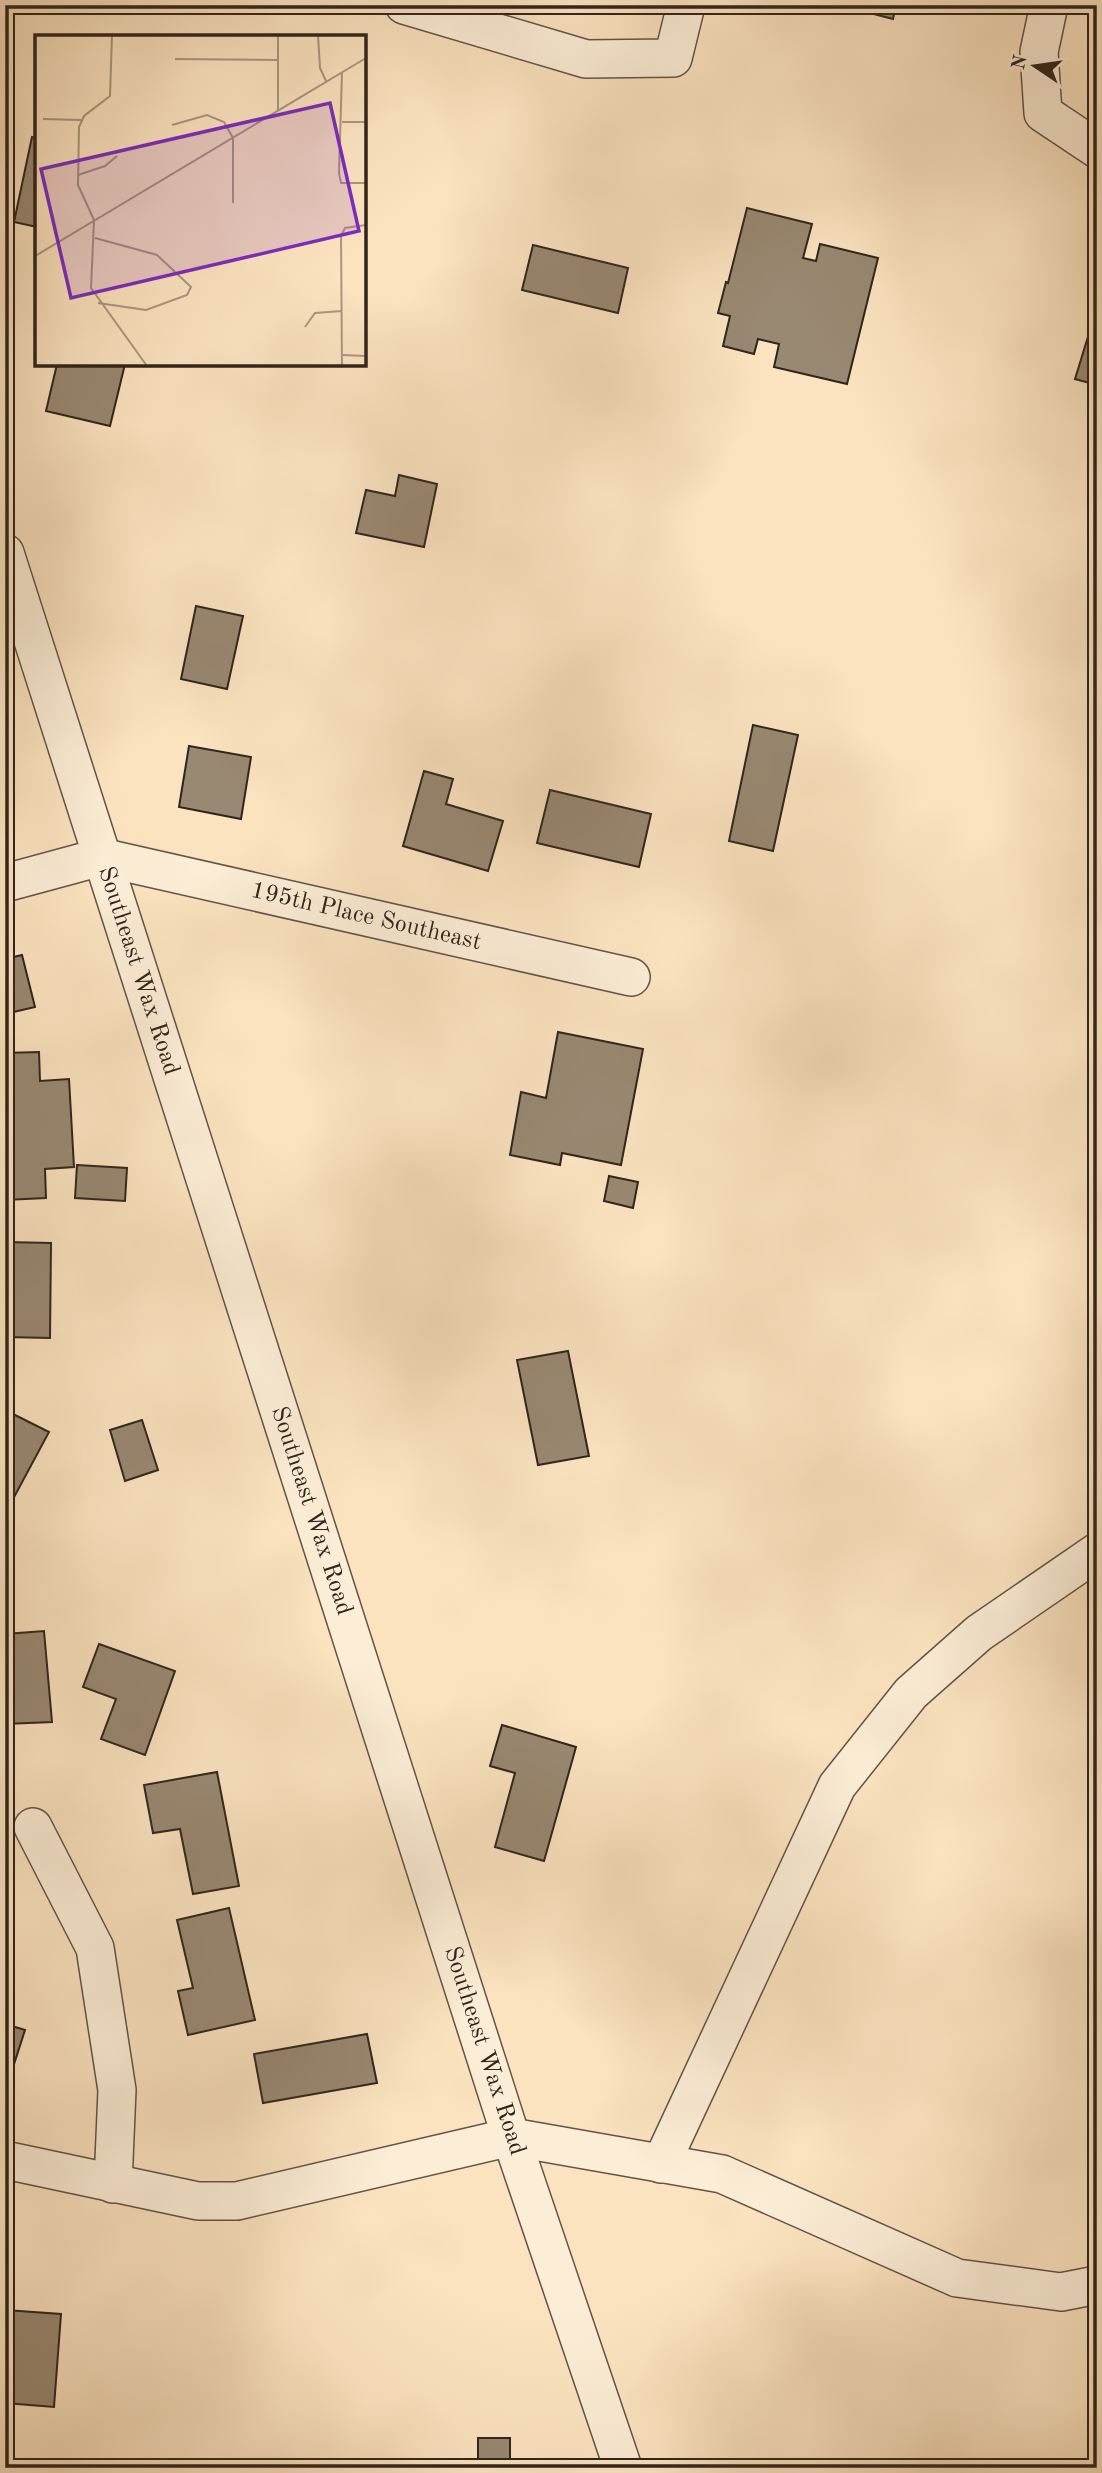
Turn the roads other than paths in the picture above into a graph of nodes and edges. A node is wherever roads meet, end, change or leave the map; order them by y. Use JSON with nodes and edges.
{"nodes":[{"id":1,"x":404,"y":5,"type":"edge"},
{"id":2,"x":686,"y":5,"type":"edge"},
{"id":3,"x":1049,"y":5,"type":"edge"},
{"id":4,"x":1097,"y":149,"type":"edge"},
{"id":5,"x":5,"y":553,"type":"edge"},
{"id":6,"x":101,"y":857,"type":"junction"},
{"id":7,"x":5,"y":883,"type":"edge"},
{"id":8,"x":631,"y":977,"type":"dead end"},
{"id":9,"x":1097,"y":1552,"type":"edge"},
{"id":10,"x":33,"y":1828,"type":"dead end"},
{"id":11,"x":511,"y":2137,"type":"junction"},
{"id":12,"x":5,"y":2160,"type":"edge"},
{"id":13,"x":661,"y":2164,"type":"junction"},
{"id":14,"x":113,"y":2184,"type":"junction"},
{"id":15,"x":1097,"y":2286,"type":"edge"},
{"id":16,"x":623,"y":2468,"type":"edge"}],
"edges":[{"from":1,"to":2,"type":"street"},
{"from":3,"to":4,"type":"street"},
{"from":5,"to":6,"type":"street","name":"Southeast Wax Road"},
{"from":6,"to":7,"type":"street"},
{"from":6,"to":8,"type":"street","name":"195th Place Southeast"},
{"from":6,"to":11,"type":"street","name":"Southeast Wax Road"},
{"from":9,"to":13,"type":"street"},
{"from":10,"to":14,"type":"street"},
{"from":11,"to":13,"type":"street"},
{"from":11,"to":14,"type":"street"},
{"from":11,"to":16,"type":"street","name":"Southeast Wax Road"},
{"from":12,"to":14,"type":"street"},
{"from":13,"to":15,"type":"street"}]}
